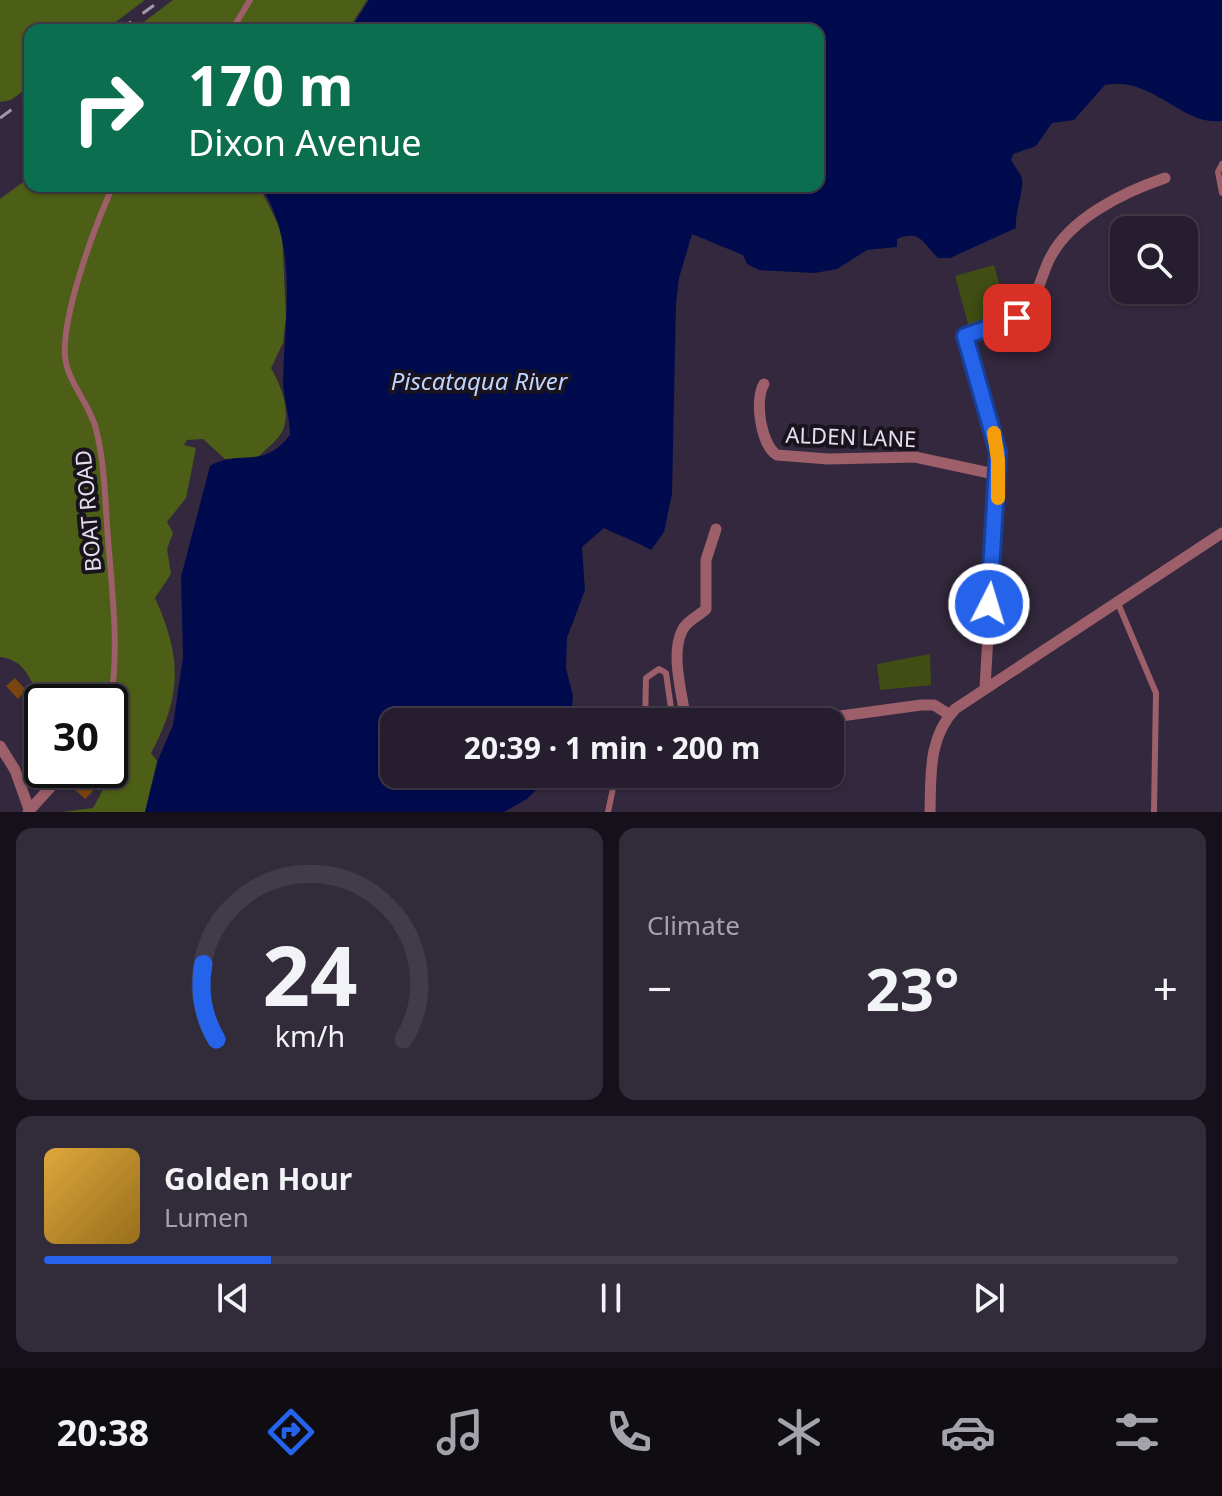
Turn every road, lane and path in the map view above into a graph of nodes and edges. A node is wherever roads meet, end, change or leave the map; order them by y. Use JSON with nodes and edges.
{"nodes":[{"id":1,"x":250,"y":0,"type":"edge"},
{"id":2,"x":236,"y":24,"type":"edge"},
{"id":3,"x":1222,"y":164,"type":"edge"},
{"id":4,"x":1165,"y":178,"type":"dead end"},
{"id":5,"x":111,"y":192,"type":"edge"},
{"id":6,"x":1222,"y":193,"type":"edge"},
{"id":7,"x":764,"y":384,"type":"dead end"},
{"id":8,"x":999,"y":475,"type":"junction"},
{"id":9,"x":716,"y":529,"type":"dead end"},
{"id":10,"x":1222,"y":533,"type":"edge"},
{"id":11,"x":1117,"y":601,"type":"junction"},
{"id":12,"x":112,"y":684,"type":"edge"},
{"id":13,"x":985,"y":688,"type":"junction"},
{"id":14,"x":645,"y":708,"type":"edge"},
{"id":15,"x":671,"y":708,"type":"edge"},
{"id":16,"x":684,"y":708,"type":"edge"},
{"id":17,"x":950,"y":715,"type":"junction"},
{"id":18,"x":844,"y":716,"type":"edge"},
{"id":19,"x":0,"y":746,"type":"edge"},
{"id":20,"x":50,"y":788,"type":"edge"},
{"id":21,"x":613,"y":788,"type":"edge"},
{"id":22,"x":29,"y":812,"type":"edge"},
{"id":23,"x":608,"y":812,"type":"edge"},
{"id":24,"x":930,"y":812,"type":"edge"},
{"id":25,"x":1154,"y":812,"type":"edge"}],
"edges":[{"from":1,"to":2,"type":"lane"},
{"from":3,"to":6,"type":"lane"},
{"from":4,"to":8,"type":"street"},
{"from":5,"to":12,"type":"lane","name":"BOAT ROAD"},
{"from":7,"to":8,"type":"street","name":"ALDEN LANE"},
{"from":8,"to":13,"type":"street"},
{"from":9,"to":16,"type":"street"},
{"from":10,"to":11,"type":"street"},
{"from":11,"to":13,"type":"street"},
{"from":11,"to":25,"type":"lane"},
{"from":13,"to":17,"type":"street"},
{"from":14,"to":15,"type":"lane"},
{"from":17,"to":18,"type":"street"},
{"from":17,"to":24,"type":"street"},
{"from":19,"to":22,"type":"street"},
{"from":20,"to":22,"type":"street"},
{"from":21,"to":23,"type":"lane"}]}
